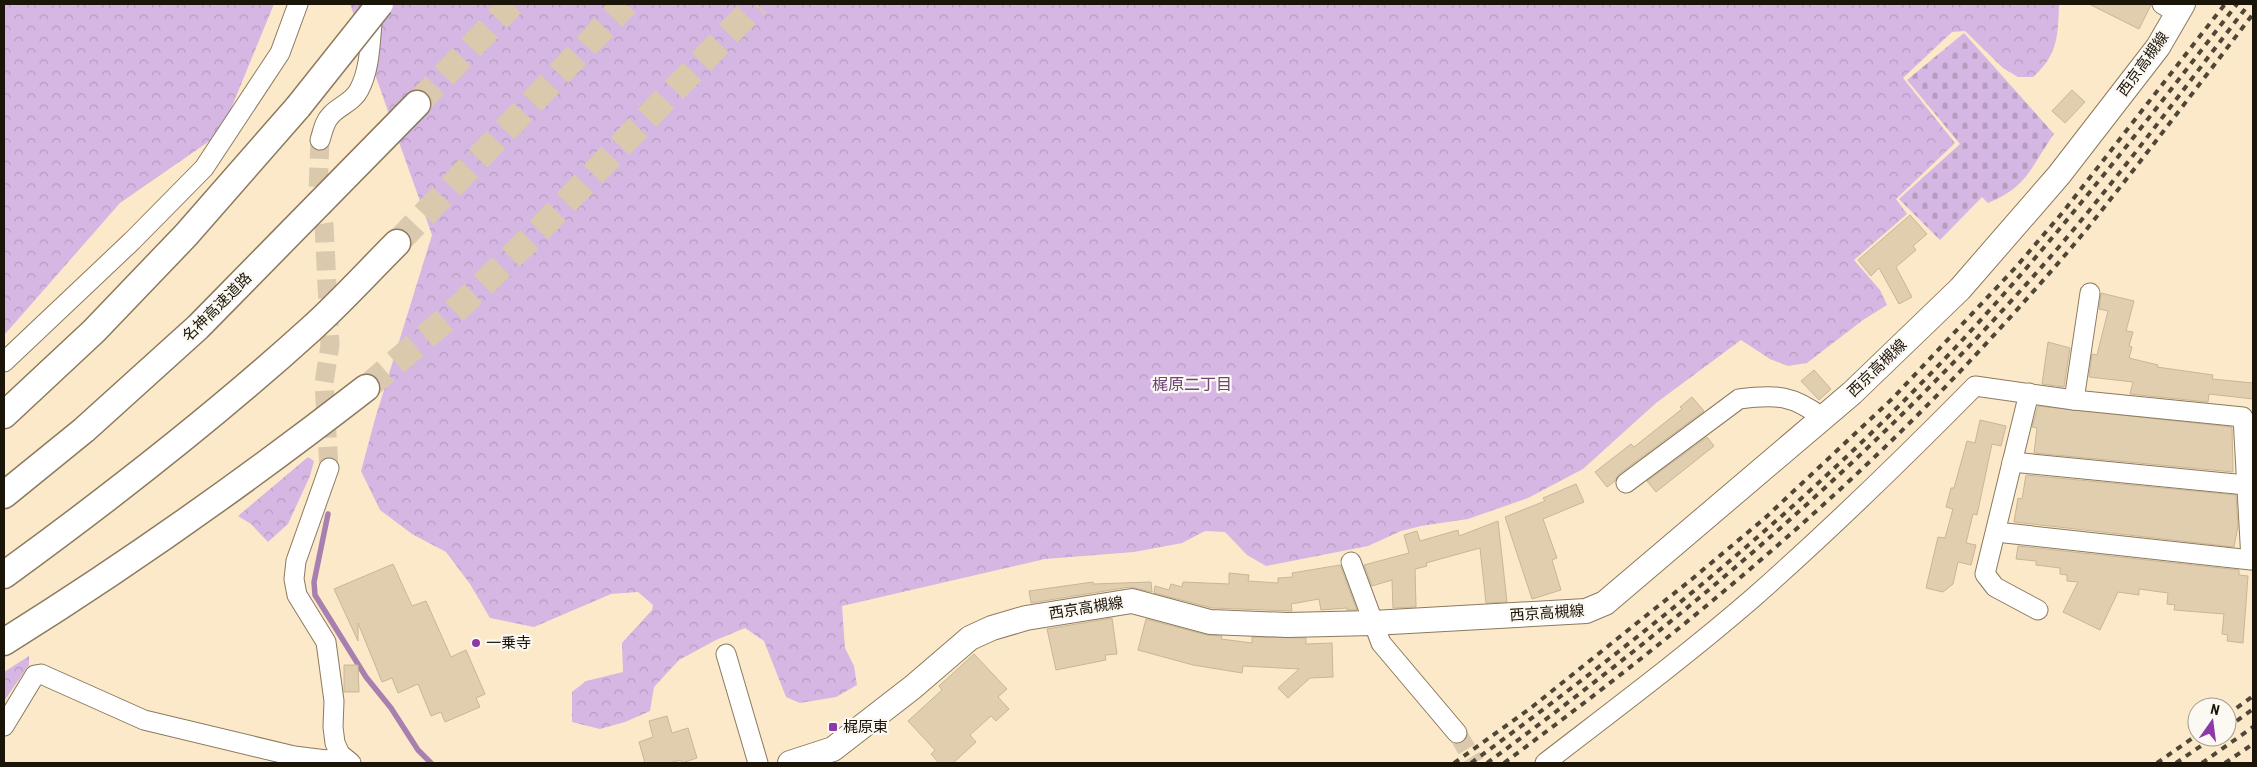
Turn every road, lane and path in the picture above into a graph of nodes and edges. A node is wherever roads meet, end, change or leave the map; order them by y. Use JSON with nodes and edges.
{"nodes":[{"id":1,"x":298,"y":4,"type":"edge"},
{"id":2,"x":374,"y":4,"type":"edge"},
{"id":3,"x":380,"y":4,"type":"edge"},
{"id":4,"x":2174,"y":7,"type":"edge"},
{"id":5,"x":417,"y":104,"type":"tunnel mouth"},
{"id":6,"x":320,"y":140,"type":"tunnel mouth"},
{"id":7,"x":397,"y":243,"type":"tunnel mouth"},
{"id":8,"x":2090,"y":293,"type":"dead end"},
{"id":9,"x":4,"y":362,"type":"edge"},
{"id":10,"x":366,"y":388,"type":"tunnel mouth"},
{"id":11,"x":2028,"y":393,"type":"junction"},
{"id":12,"x":2074,"y":400,"type":"junction"},
{"id":13,"x":4,"y":416,"type":"edge"},
{"id":14,"x":2248,"y":417,"type":"edge"},
{"id":15,"x":1823,"y":418,"type":"junction"},
{"id":16,"x":2012,"y":462,"type":"junction"},
{"id":17,"x":329,"y":468,"type":"tunnel mouth"},
{"id":18,"x":1626,"y":483,"type":"dead end"},
{"id":19,"x":2246,"y":485,"type":"junction"},
{"id":20,"x":4,"y":495,"type":"edge"},
{"id":21,"x":1996,"y":532,"type":"junction"},
{"id":22,"x":2252,"y":560,"type":"edge"},
{"id":23,"x":1351,"y":562,"type":"dead end"},
{"id":24,"x":4,"y":574,"type":"edge"},
{"id":25,"x":2038,"y":610,"type":"dead end"},
{"id":26,"x":1374,"y":623,"type":"junction"},
{"id":27,"x":4,"y":642,"type":"edge"},
{"id":28,"x":726,"y":654,"type":"dead end"},
{"id":29,"x":4,"y":726,"type":"edge"},
{"id":30,"x":1457,"y":733,"type":"tunnel mouth"},
{"id":31,"x":833,"y":756,"type":"edge"},
{"id":32,"x":345,"y":758,"type":"edge"},
{"id":33,"x":758,"y":763,"type":"edge"},
{"id":34,"x":790,"y":763,"type":"edge"},
{"id":35,"x":1545,"y":763,"type":"edge"}],
"edges":[{"from":1,"to":9,"type":"street"},
{"from":2,"to":6,"type":"street"},
{"from":3,"to":13,"type":"highway","bridge":true},
{"from":4,"to":15,"type":"main road","name":"西京高槻線"},
{"from":5,"to":20,"type":"highway","name":"名神高速道路"},
{"from":7,"to":24,"type":"highway"},
{"from":8,"to":12,"type":"street"},
{"from":10,"to":27,"type":"highway"},
{"from":11,"to":12,"type":"street"},
{"from":11,"to":16,"type":"street"},
{"from":11,"to":35,"type":"street"},
{"from":12,"to":14,"type":"street"},
{"from":14,"to":19,"type":"street"},
{"from":15,"to":18,"type":"street"},
{"from":15,"to":26,"type":"main road","name":"西京高槻線"},
{"from":16,"to":19,"type":"street"},
{"from":16,"to":21,"type":"street"},
{"from":17,"to":32,"type":"street"},
{"from":19,"to":22,"type":"street"},
{"from":21,"to":22,"type":"street"},
{"from":21,"to":25,"type":"street"},
{"from":23,"to":26,"type":"street"},
{"from":26,"to":30,"type":"street"},
{"from":26,"to":31,"type":"main road","name":"西京高槻線"},
{"from":28,"to":33,"type":"street"},
{"from":29,"to":32,"type":"street"},
{"from":31,"to":34,"type":"main road","name":"西京高槻線"}]}
